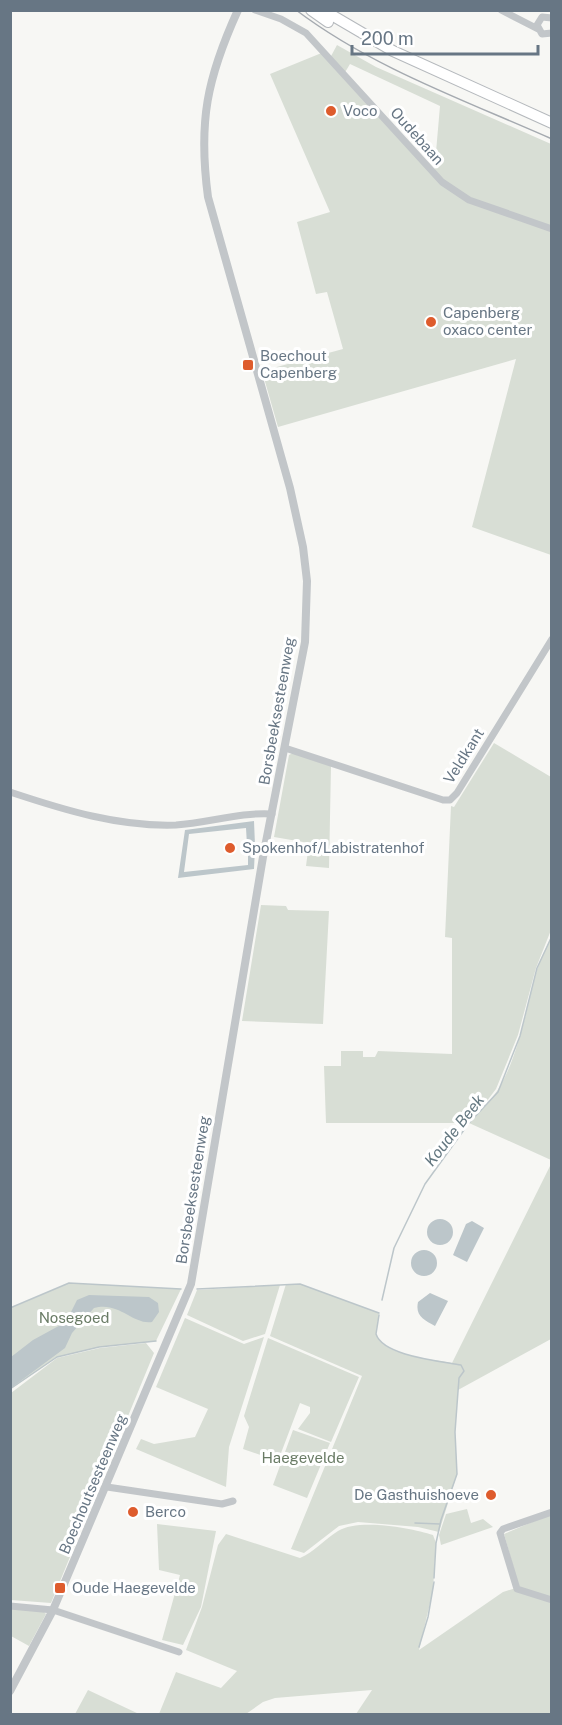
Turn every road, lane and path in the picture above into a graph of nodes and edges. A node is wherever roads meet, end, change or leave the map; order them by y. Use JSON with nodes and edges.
{"nodes":[{"id":1,"x":238,"y":10,"type":"edge"},
{"id":2,"x":255,"y":10,"type":"edge"},
{"id":3,"x":311,"y":10,"type":"edge"},
{"id":4,"x":322,"y":10,"type":"edge"},
{"id":5,"x":501,"y":10,"type":"edge"},
{"id":6,"x":552,"y":18,"type":"edge"},
{"id":7,"x":538,"y":29,"type":"junction"},
{"id":8,"x":552,"y":33,"type":"edge"},
{"id":9,"x":456,"y":81,"type":"junction"},
{"id":10,"x":552,"y":123,"type":"edge"},
{"id":11,"x":552,"y":229,"type":"edge"},
{"id":12,"x":552,"y":639,"type":"edge"},
{"id":13,"x":285,"y":748,"type":"junction"},
{"id":14,"x":10,"y":792,"type":"edge"},
{"id":15,"x":272,"y":814,"type":"junction"},
{"id":16,"x":191,"y":1284,"type":"joint"},
{"id":17,"x":106,"y":1487,"type":"junction"},
{"id":18,"x":233,"y":1501,"type":"dead end"},
{"id":19,"x":552,"y":1512,"type":"edge"},
{"id":20,"x":552,"y":1600,"type":"edge"},
{"id":21,"x":10,"y":1606,"type":"edge"},
{"id":22,"x":53,"y":1611,"type":"junction"},
{"id":23,"x":179,"y":1652,"type":"dead end"},
{"id":24,"x":10,"y":1691,"type":"edge"}],
"edges":[{"from":1,"to":13,"type":"street","name":"Borsbeeksesteenweg"},
{"from":2,"to":11,"type":"street","name":"Oudebaan"},
{"from":3,"to":9,"type":"main road"},
{"from":4,"to":9,"type":"main road"},
{"from":5,"to":7,"type":"street"},
{"from":6,"to":7,"type":"street"},
{"from":7,"to":8,"type":"street"},
{"from":9,"to":10,"type":"main road"},
{"from":12,"to":13,"type":"street","name":"Veldkant"},
{"from":13,"to":15,"type":"street","name":"Borsbeeksesteenweg"},
{"from":14,"to":15,"type":"street"},
{"from":15,"to":16,"type":"street","name":"Borsbeeksesteenweg"},
{"from":16,"to":17,"type":"street","name":"Boechoutsesteenweg"},
{"from":17,"to":18,"type":"street"},
{"from":17,"to":22,"type":"street","name":"Boechoutsesteenweg"},
{"from":19,"to":20,"type":"street"},
{"from":21,"to":22,"type":"street"},
{"from":22,"to":23,"type":"street"},
{"from":22,"to":24,"type":"street","name":"Boechoutsesteenweg"}]}
